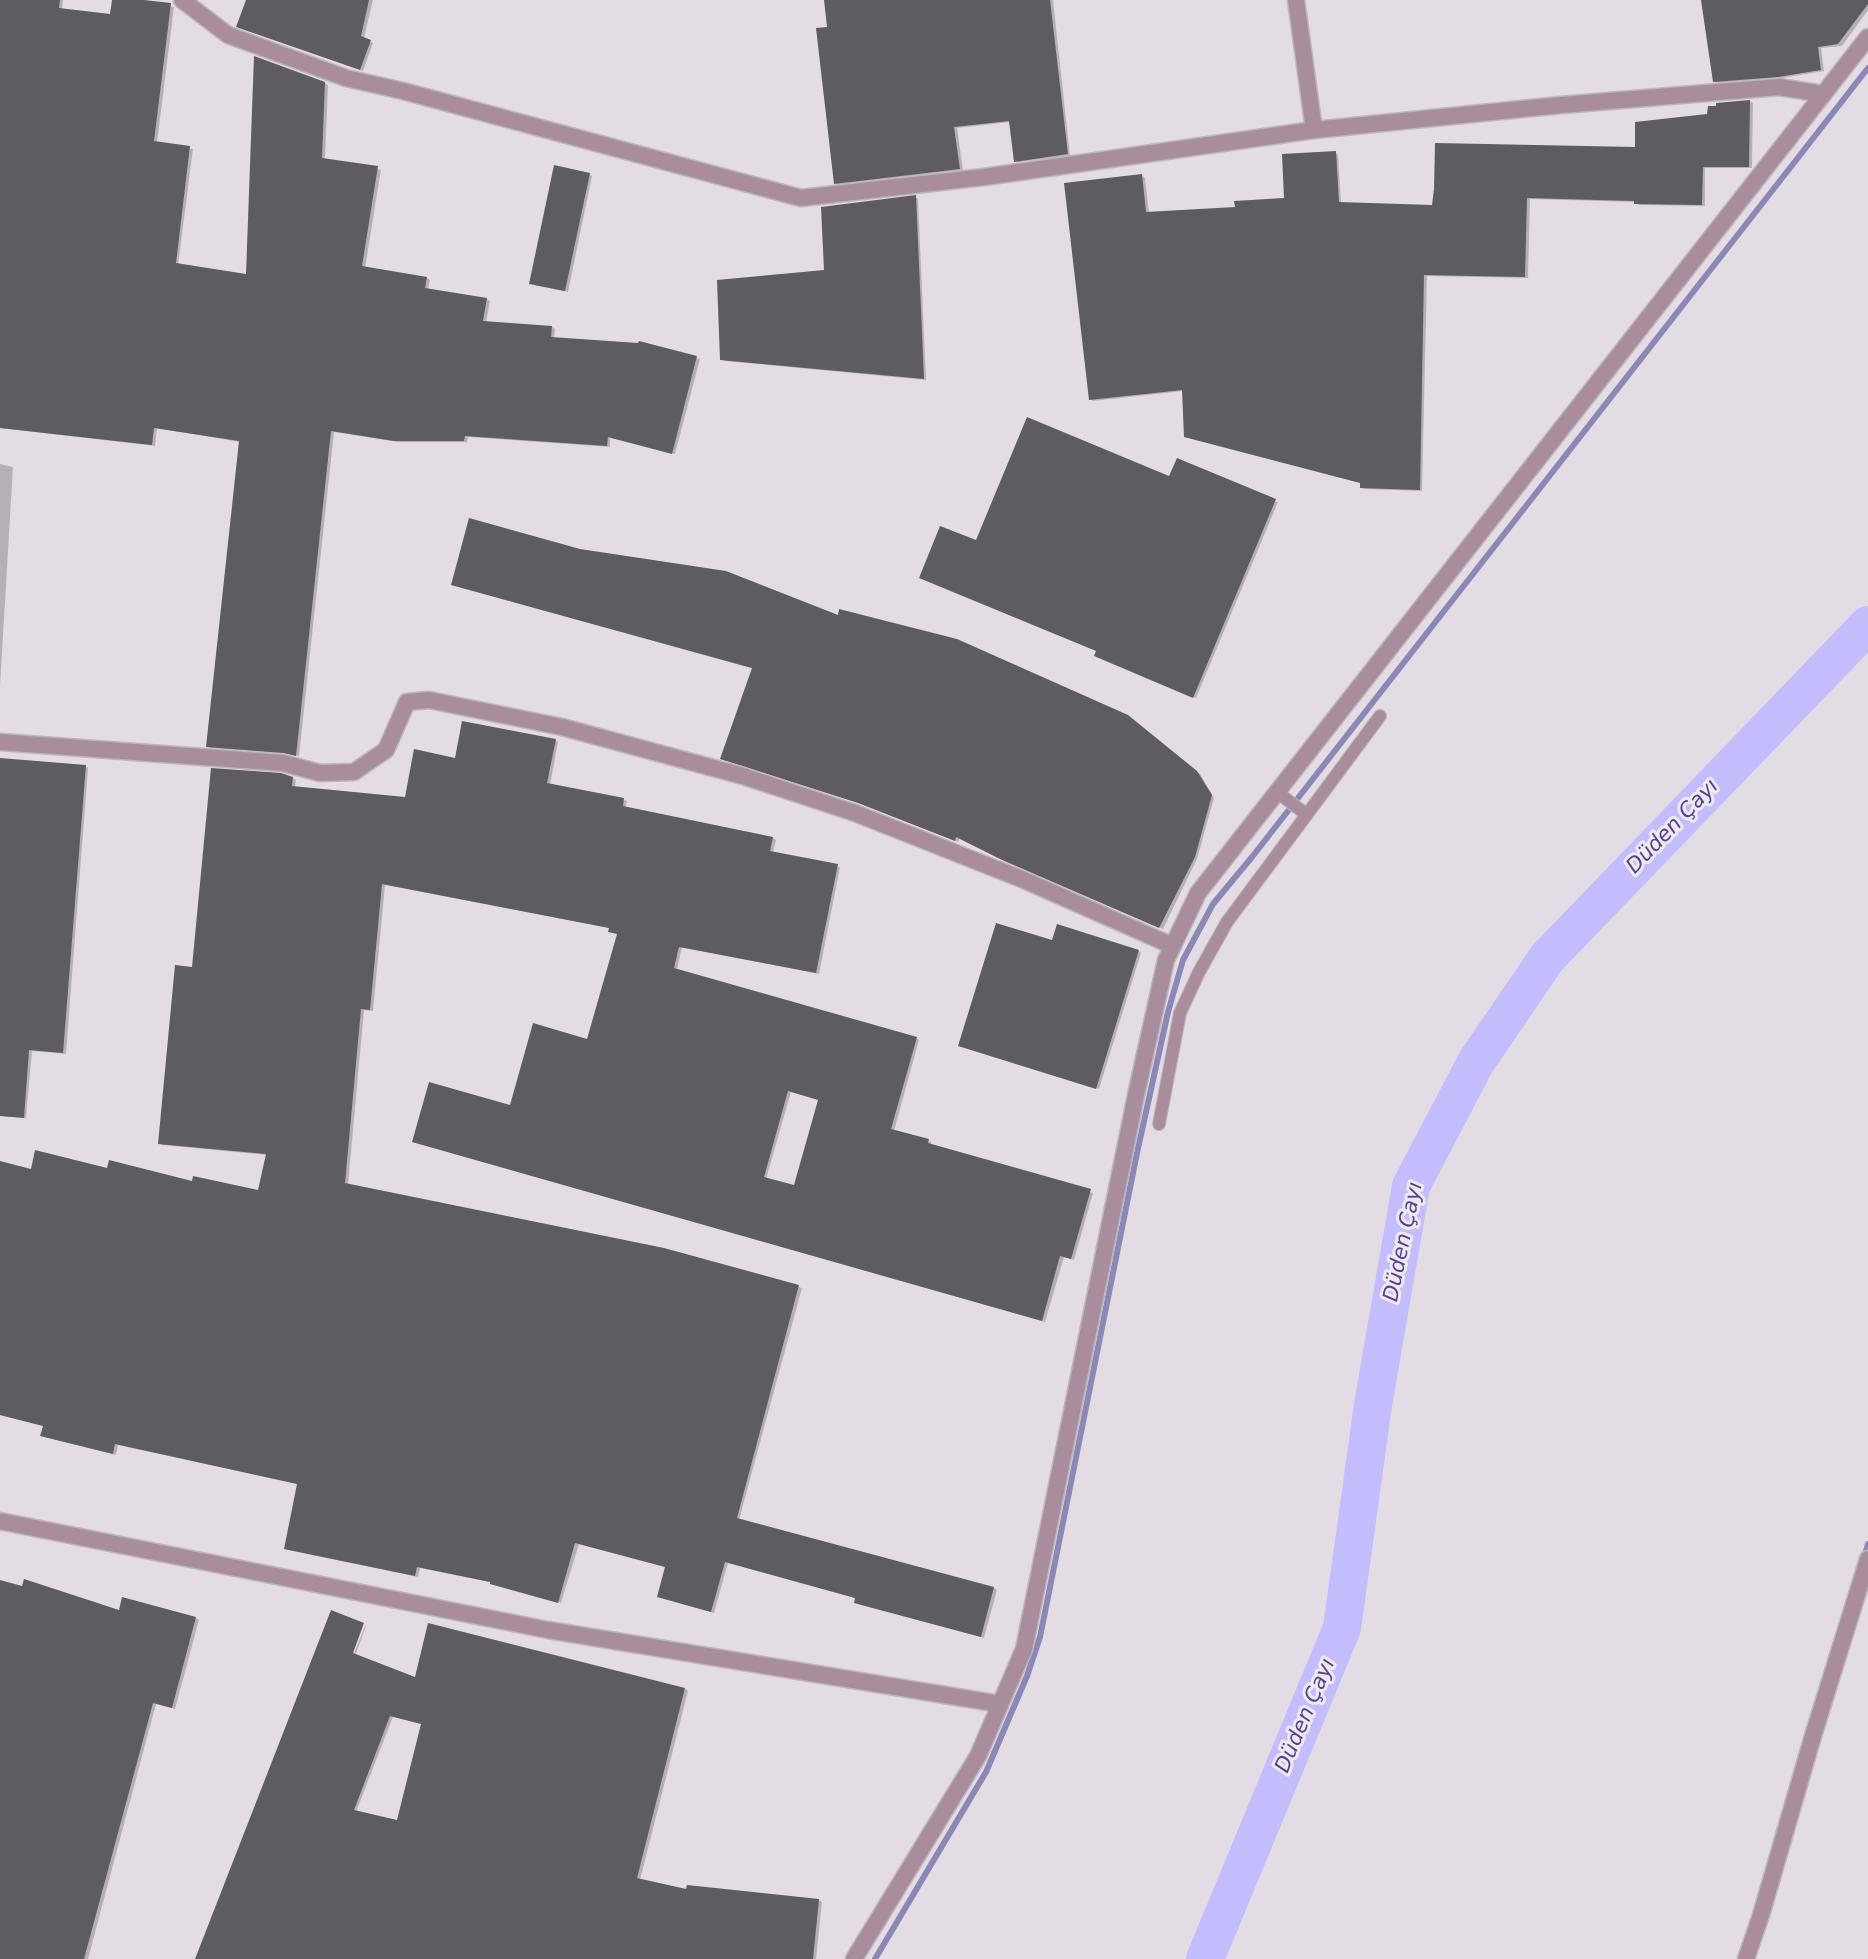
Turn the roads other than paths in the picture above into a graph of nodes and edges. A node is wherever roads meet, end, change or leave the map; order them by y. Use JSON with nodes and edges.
{"nodes":[{"id":1,"x":182,"y":0,"type":"edge"},
{"id":2,"x":1296,"y":0,"type":"edge"},
{"id":3,"x":1868,"y":37,"type":"edge"},
{"id":4,"x":1823,"y":94,"type":"junction"},
{"id":5,"x":1314,"y":130,"type":"junction"},
{"id":6,"x":1380,"y":716,"type":"dead end"},
{"id":7,"x":0,"y":742,"type":"edge"},
{"id":8,"x":1278,"y":792,"type":"junction"},
{"id":9,"x":1302,"y":812,"type":"junction"},
{"id":10,"x":1173,"y":946,"type":"junction"},
{"id":11,"x":1159,"y":1124,"type":"dead end"},
{"id":12,"x":0,"y":1521,"type":"edge"},
{"id":13,"x":1868,"y":1559,"type":"edge"},
{"id":14,"x":1000,"y":1704,"type":"junction"},
{"id":15,"x":854,"y":1959,"type":"edge"},
{"id":16,"x":1746,"y":1959,"type":"edge"}],
"edges":[{"from":1,"to":5,"type":"street"},
{"from":2,"to":5,"type":"street"},
{"from":3,"to":4,"type":"street"},
{"from":4,"to":5,"type":"street"},
{"from":4,"to":8,"type":"street"},
{"from":6,"to":9,"type":"lane"},
{"from":7,"to":10,"type":"street"},
{"from":8,"to":9,"type":"lane"},
{"from":8,"to":10,"type":"street"},
{"from":9,"to":11,"type":"lane"},
{"from":10,"to":14,"type":"street"},
{"from":12,"to":14,"type":"street"},
{"from":13,"to":16,"type":"street"},
{"from":14,"to":15,"type":"street"}]}
